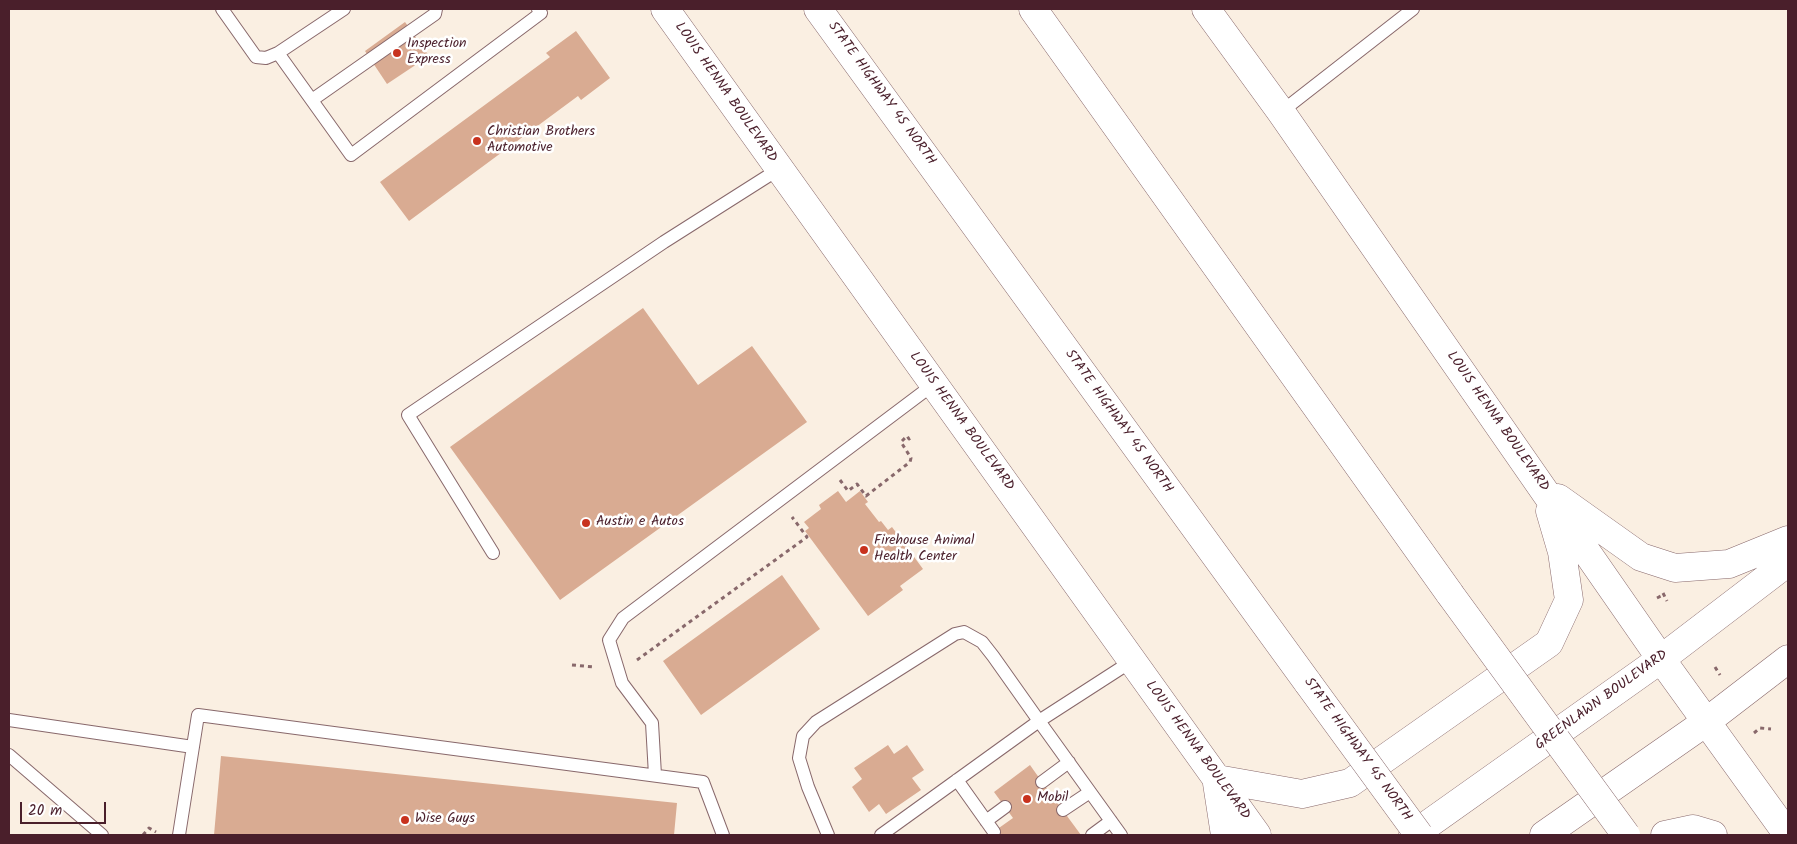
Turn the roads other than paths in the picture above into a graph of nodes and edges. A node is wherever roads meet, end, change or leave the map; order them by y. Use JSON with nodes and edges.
{"nodes":[{"id":1,"x":222,"y":9,"type":"edge"},
{"id":2,"x":344,"y":9,"type":"edge"},
{"id":3,"x":436,"y":9,"type":"edge"},
{"id":4,"x":538,"y":9,"type":"edge"},
{"id":5,"x":665,"y":9,"type":"edge"},
{"id":6,"x":818,"y":9,"type":"edge"},
{"id":7,"x":1033,"y":9,"type":"edge"},
{"id":8,"x":1206,"y":9,"type":"edge"},
{"id":9,"x":1413,"y":9,"type":"edge"},
{"id":10,"x":278,"y":53,"type":"junction"},
{"id":11,"x":312,"y":100,"type":"junction"},
{"id":12,"x":1281,"y":112,"type":"junction"},
{"id":13,"x":779,"y":168,"type":"junction"},
{"id":14,"x":934,"y":384,"type":"junction"},
{"id":15,"x":1544,"y":488,"type":"junction"},
{"id":16,"x":1788,"y":540,"type":"edge"},
{"id":17,"x":494,"y":553,"type":"dead end"},
{"id":18,"x":1788,"y":562,"type":"edge"},
{"id":19,"x":1661,"y":659,"type":"junction"},
{"id":20,"x":1788,"y":659,"type":"edge"},
{"id":21,"x":1132,"y":661,"type":"junction"},
{"id":22,"x":9,"y":720,"type":"edge"},
{"id":23,"x":1039,"y":721,"type":"junction"},
{"id":24,"x":1706,"y":722,"type":"junction"},
{"id":25,"x":193,"y":747,"type":"junction"},
{"id":26,"x":9,"y":755,"type":"edge"},
{"id":27,"x":1069,"y":762,"type":"junction"},
{"id":28,"x":655,"y":775,"type":"junction"},
{"id":29,"x":1217,"y":779,"type":"junction"},
{"id":30,"x":957,"y":780,"type":"junction"},
{"id":31,"x":1042,"y":782,"type":"dead end"},
{"id":32,"x":1090,"y":792,"type":"junction"},
{"id":33,"x":1005,"y":807,"type":"dead end"},
{"id":34,"x":1063,"y":810,"type":"dead end"},
{"id":35,"x":986,"y":820,"type":"junction"},
{"id":36,"x":1111,"y":821,"type":"junction"},
{"id":37,"x":994,"y":832,"type":"dead end"},
{"id":38,"x":102,"y":835,"type":"edge"},
{"id":39,"x":179,"y":835,"type":"edge"},
{"id":40,"x":723,"y":835,"type":"edge"},
{"id":41,"x":828,"y":835,"type":"edge"},
{"id":42,"x":881,"y":835,"type":"edge"},
{"id":43,"x":1092,"y":835,"type":"edge"},
{"id":44,"x":1121,"y":835,"type":"edge"},
{"id":45,"x":1226,"y":835,"type":"edge"},
{"id":46,"x":1257,"y":835,"type":"edge"},
{"id":47,"x":1413,"y":835,"type":"edge"},
{"id":48,"x":1419,"y":835,"type":"edge"},
{"id":49,"x":1544,"y":835,"type":"edge"},
{"id":50,"x":1626,"y":835,"type":"edge"},
{"id":51,"x":1665,"y":835,"type":"edge"},
{"id":52,"x":1713,"y":835,"type":"edge"},
{"id":53,"x":1788,"y":835,"type":"edge"}],
"edges":[{"from":1,"to":10,"type":"lane"},
{"from":2,"to":10,"type":"lane"},
{"from":3,"to":11,"type":"lane"},
{"from":4,"to":11,"type":"lane"},
{"from":5,"to":13,"type":"main road","name":"LOUIS HENNA BOULEVARD"},
{"from":6,"to":48,"type":"main road","name":"STATE HIGHWAY 45 NORTH","bridge":true},
{"from":7,"to":50,"type":"main road","bridge":true},
{"from":8,"to":12,"type":"main road","name":"LOUIS HENNA BOULEVARD"},
{"from":9,"to":12,"type":"lane"},
{"from":10,"to":11,"type":"lane"},
{"from":12,"to":15,"type":"main road","name":"LOUIS HENNA BOULEVARD"},
{"from":13,"to":14,"type":"main road","name":"LOUIS HENNA BOULEVARD"},
{"from":13,"to":17,"type":"lane"},
{"from":14,"to":21,"type":"main road","name":"LOUIS HENNA BOULEVARD"},
{"from":14,"to":28,"type":"lane"},
{"from":15,"to":16,"type":"main road"},
{"from":15,"to":19,"type":"main road","name":"LOUIS HENNA BOULEVARD"},
{"from":15,"to":29,"type":"main road"},
{"from":18,"to":19,"type":"main road","name":"GREENLAWN BOULEVARD"},
{"from":19,"to":24,"type":"main road","name":"LOUIS HENNA BOULEVARD"},
{"from":19,"to":47,"type":"main road","name":"GREENLAWN BOULEVARD"},
{"from":20,"to":24,"type":"main road"},
{"from":21,"to":23,"type":"lane"},
{"from":21,"to":29,"type":"main road","name":"LOUIS HENNA BOULEVARD"},
{"from":22,"to":25,"type":"lane"},
{"from":23,"to":27,"type":"lane"},
{"from":23,"to":30,"type":"lane"},
{"from":23,"to":41,"type":"lane"},
{"from":24,"to":49,"type":"main road"},
{"from":24,"to":53,"type":"main road","name":"LOUIS HENNA BOULEVARD"},
{"from":25,"to":28,"type":"lane"},
{"from":25,"to":39,"type":"lane"},
{"from":26,"to":38,"type":"lane"},
{"from":27,"to":31,"type":"lane"},
{"from":27,"to":32,"type":"lane"},
{"from":28,"to":40,"type":"lane"},
{"from":29,"to":45,"type":"main road"},
{"from":29,"to":46,"type":"main road","name":"LOUIS HENNA BOULEVARD"},
{"from":30,"to":35,"type":"lane"},
{"from":30,"to":42,"type":"lane"},
{"from":32,"to":34,"type":"lane"},
{"from":32,"to":36,"type":"lane"},
{"from":33,"to":35,"type":"lane"},
{"from":35,"to":37,"type":"lane"},
{"from":36,"to":43,"type":"lane"},
{"from":36,"to":44,"type":"lane"},
{"from":51,"to":52,"type":"main road"}]}
